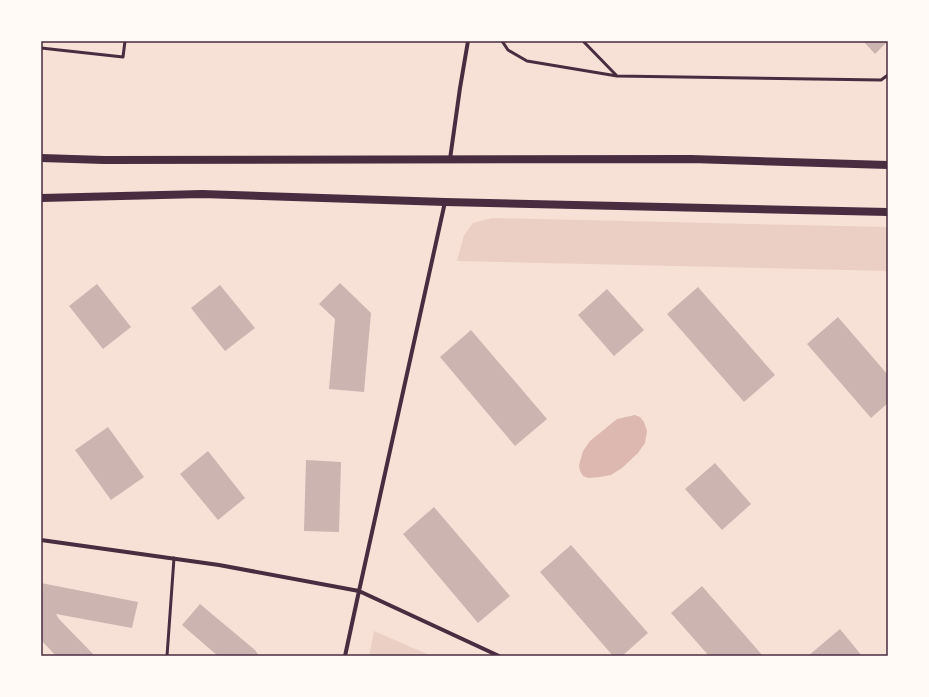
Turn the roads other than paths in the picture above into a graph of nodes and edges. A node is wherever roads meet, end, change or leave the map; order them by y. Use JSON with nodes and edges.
{"nodes":[{"id":1,"x":125,"y":41,"type":"edge"},
{"id":2,"x":468,"y":41,"type":"edge"},
{"id":3,"x":502,"y":41,"type":"edge"},
{"id":4,"x":583,"y":41,"type":"edge"},
{"id":5,"x":41,"y":48,"type":"edge"},
{"id":6,"x":888,"y":75,"type":"edge"},
{"id":7,"x":617,"y":76,"type":"junction"},
{"id":8,"x":41,"y":158,"type":"edge"},
{"id":9,"x":450,"y":160,"type":"junction"},
{"id":10,"x":888,"y":166,"type":"edge"},
{"id":11,"x":41,"y":198,"type":"edge"},
{"id":12,"x":444,"y":202,"type":"junction"},
{"id":13,"x":888,"y":212,"type":"edge"},
{"id":14,"x":41,"y":540,"type":"edge"},
{"id":15,"x":174,"y":558,"type":"junction"},
{"id":16,"x":359,"y":591,"type":"junction"},
{"id":17,"x":167,"y":656,"type":"edge"},
{"id":18,"x":345,"y":656,"type":"edge"},
{"id":19,"x":499,"y":656,"type":"edge"}],
"edges":[{"from":1,"to":5,"type":"lane"},
{"from":2,"to":9,"type":"street"},
{"from":3,"to":7,"type":"lane"},
{"from":4,"to":7,"type":"lane"},
{"from":6,"to":7,"type":"lane"},
{"from":8,"to":9,"type":"main road"},
{"from":9,"to":10,"type":"main road"},
{"from":11,"to":12,"type":"main road"},
{"from":12,"to":13,"type":"main road"},
{"from":12,"to":16,"type":"street"},
{"from":14,"to":15,"type":"street"},
{"from":15,"to":16,"type":"street"},
{"from":15,"to":17,"type":"lane"},
{"from":16,"to":18,"type":"street"},
{"from":16,"to":19,"type":"street"}]}
